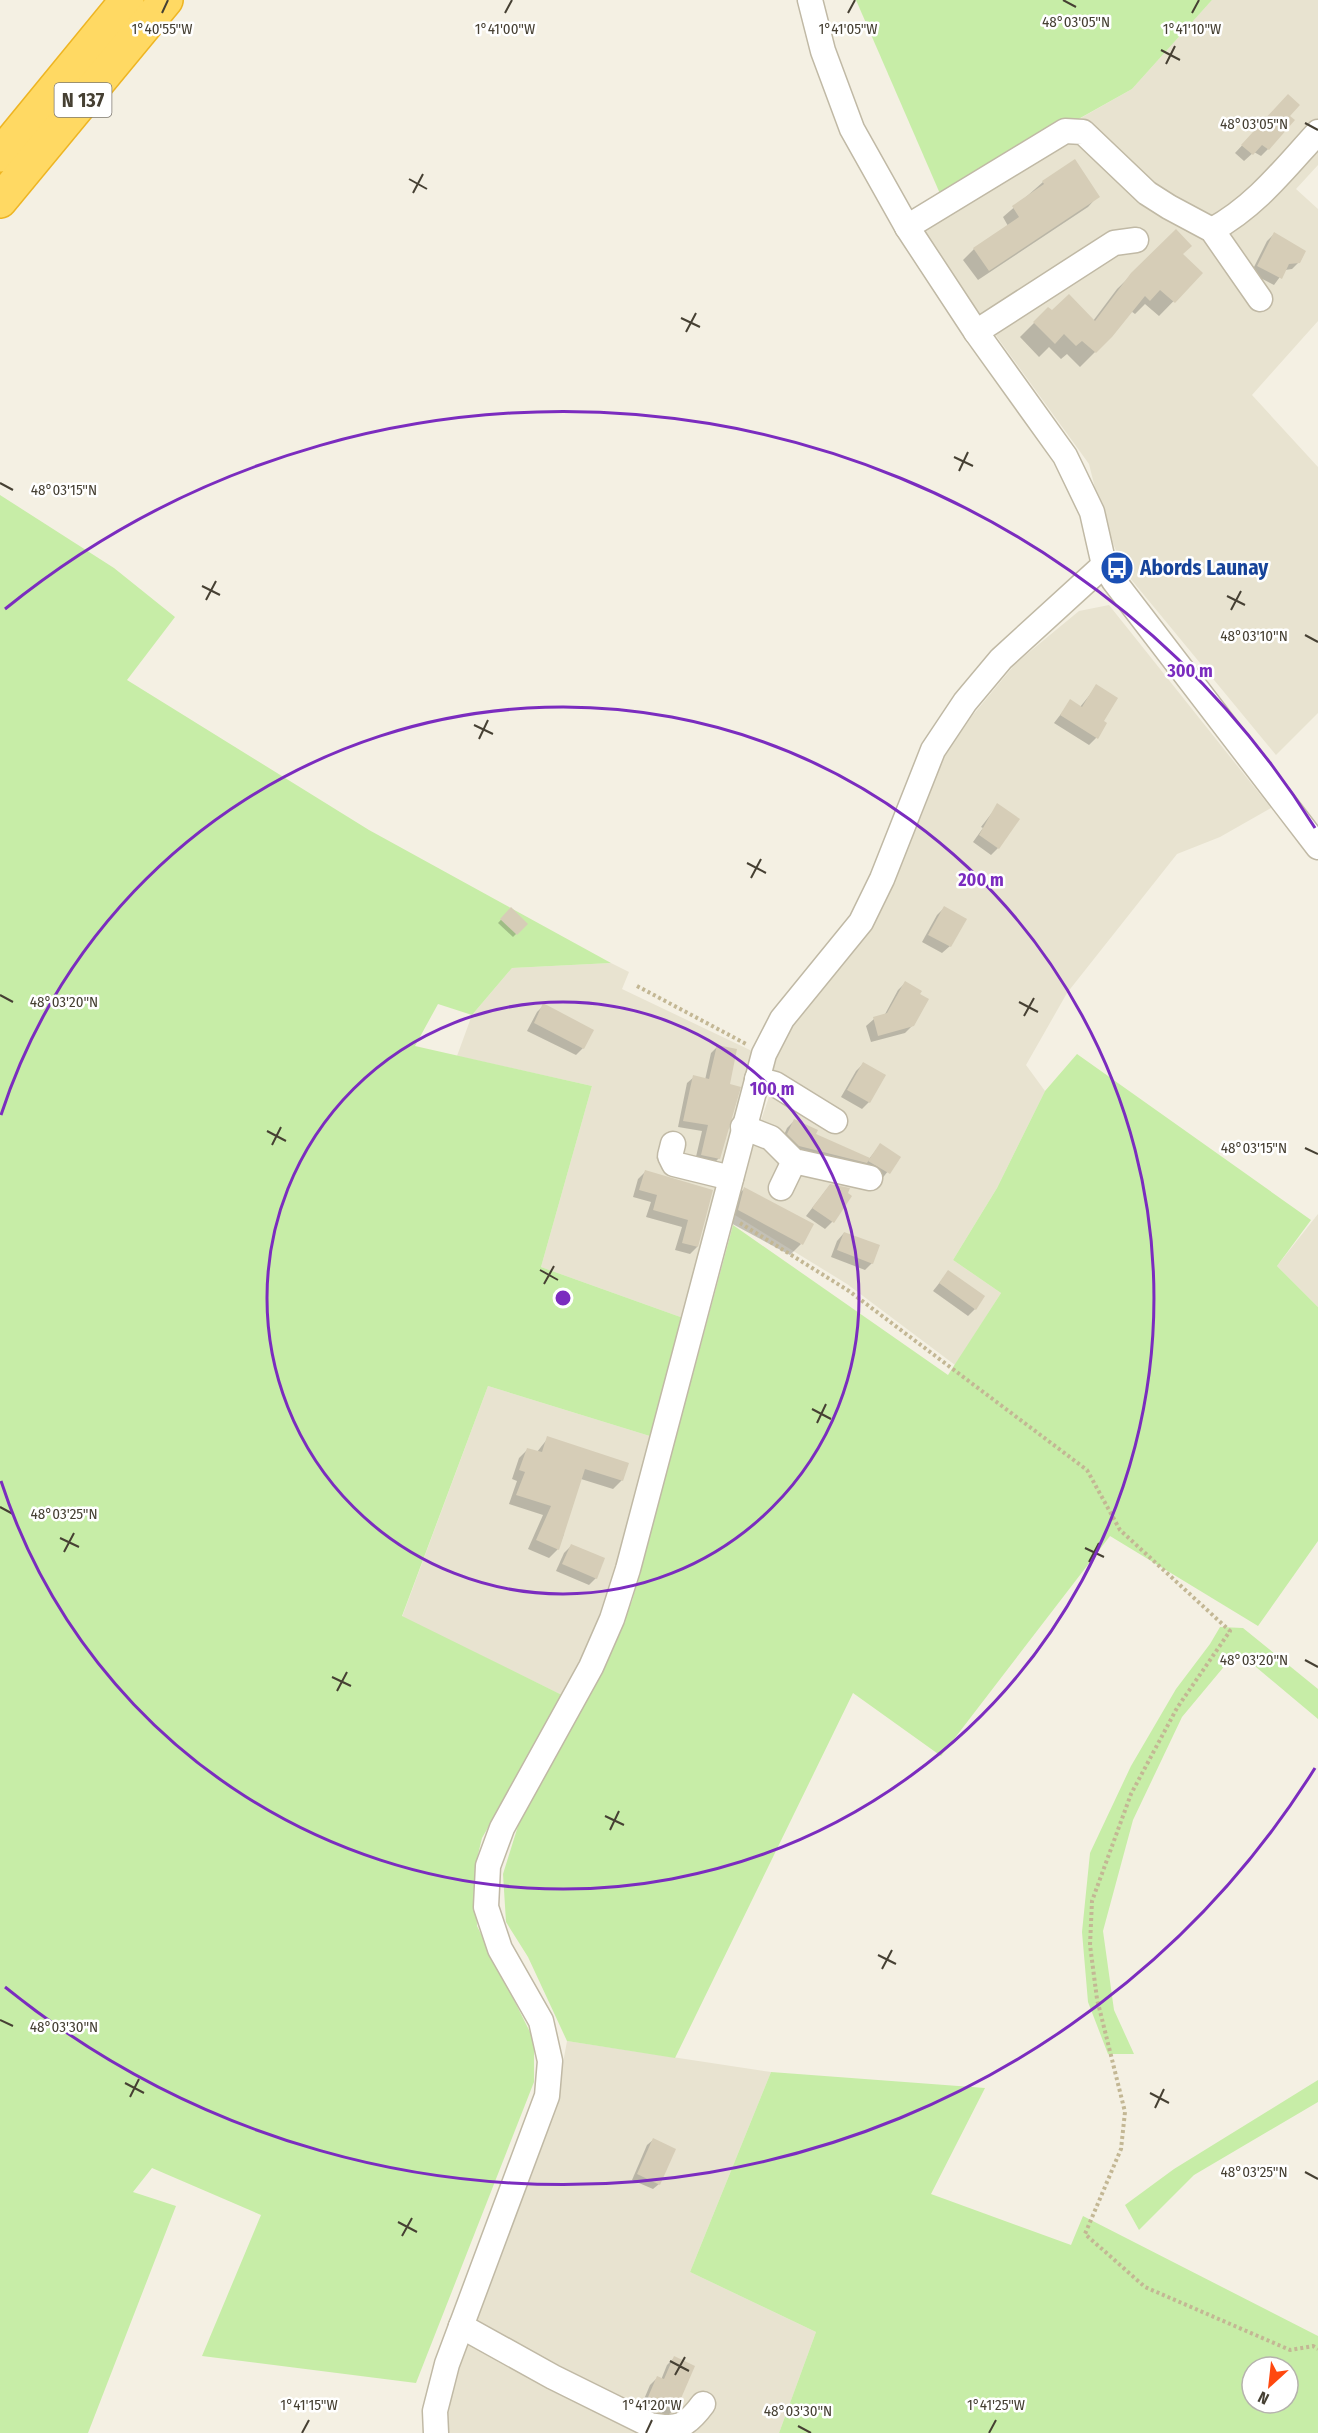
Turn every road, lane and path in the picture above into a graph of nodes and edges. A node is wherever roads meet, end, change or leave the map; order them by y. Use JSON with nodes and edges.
{"nodes":[{"id":1,"x":128,"y":0,"type":"edge"},
{"id":2,"x":166,"y":0,"type":"edge"},
{"id":3,"x":810,"y":0,"type":"edge"},
{"id":4,"x":1318,"y":132,"type":"edge"},
{"id":5,"x":0,"y":155,"type":"edge"},
{"id":6,"x":0,"y":201,"type":"edge"},
{"id":7,"x":907,"y":227,"type":"junction"},
{"id":8,"x":1212,"y":230,"type":"junction"},
{"id":9,"x":1136,"y":240,"type":"dead end"},
{"id":10,"x":1260,"y":299,"type":"dead end"},
{"id":11,"x":976,"y":332,"type":"junction"},
{"id":12,"x":1104,"y":565,"type":"junction"},
{"id":13,"x":1318,"y":847,"type":"edge"},
{"id":14,"x":637,"y":986,"type":"dead end"},
{"id":15,"x":764,"y":1054,"type":"junction"},
{"id":16,"x":757,"y":1079,"type":"junction"},
{"id":17,"x":835,"y":1121,"type":"dead end"},
{"id":18,"x":743,"y":1127,"type":"junction"},
{"id":19,"x":673,"y":1144,"type":"dead end"},
{"id":20,"x":794,"y":1161,"type":"junction"},
{"id":21,"x":730,"y":1178,"type":"junction"},
{"id":22,"x":870,"y":1179,"type":"dead end"},
{"id":23,"x":781,"y":1188,"type":"dead end"},
{"id":24,"x":722,"y":1212,"type":"junction"},
{"id":25,"x":461,"y":2326,"type":"junction"},
{"id":26,"x":1318,"y":2349,"type":"edge"},
{"id":27,"x":703,"y":2404,"type":"dead end"},
{"id":28,"x":436,"y":2433,"type":"edge"}],
"edges":[{"from":1,"to":5,"type":"highway","number":"N 137"},
{"from":2,"to":6,"type":"highway","number":"N 137"},
{"from":3,"to":7,"type":"street"},
{"from":4,"to":8,"type":"street"},
{"from":7,"to":8,"type":"street"},
{"from":7,"to":11,"type":"street"},
{"from":8,"to":10,"type":"street"},
{"from":9,"to":11,"type":"street"},
{"from":11,"to":12,"type":"street"},
{"from":12,"to":13,"type":"street"},
{"from":12,"to":15,"type":"street"},
{"from":14,"to":15,"type":"path"},
{"from":15,"to":16,"type":"street"},
{"from":16,"to":17,"type":"street"},
{"from":16,"to":18,"type":"street"},
{"from":18,"to":20,"type":"street"},
{"from":18,"to":21,"type":"street"},
{"from":19,"to":21,"type":"street"},
{"from":20,"to":22,"type":"street"},
{"from":20,"to":23,"type":"street"},
{"from":21,"to":24,"type":"street"},
{"from":24,"to":25,"type":"street"},
{"from":24,"to":26,"type":"path"},
{"from":25,"to":27,"type":"street"},
{"from":25,"to":28,"type":"street"}]}
